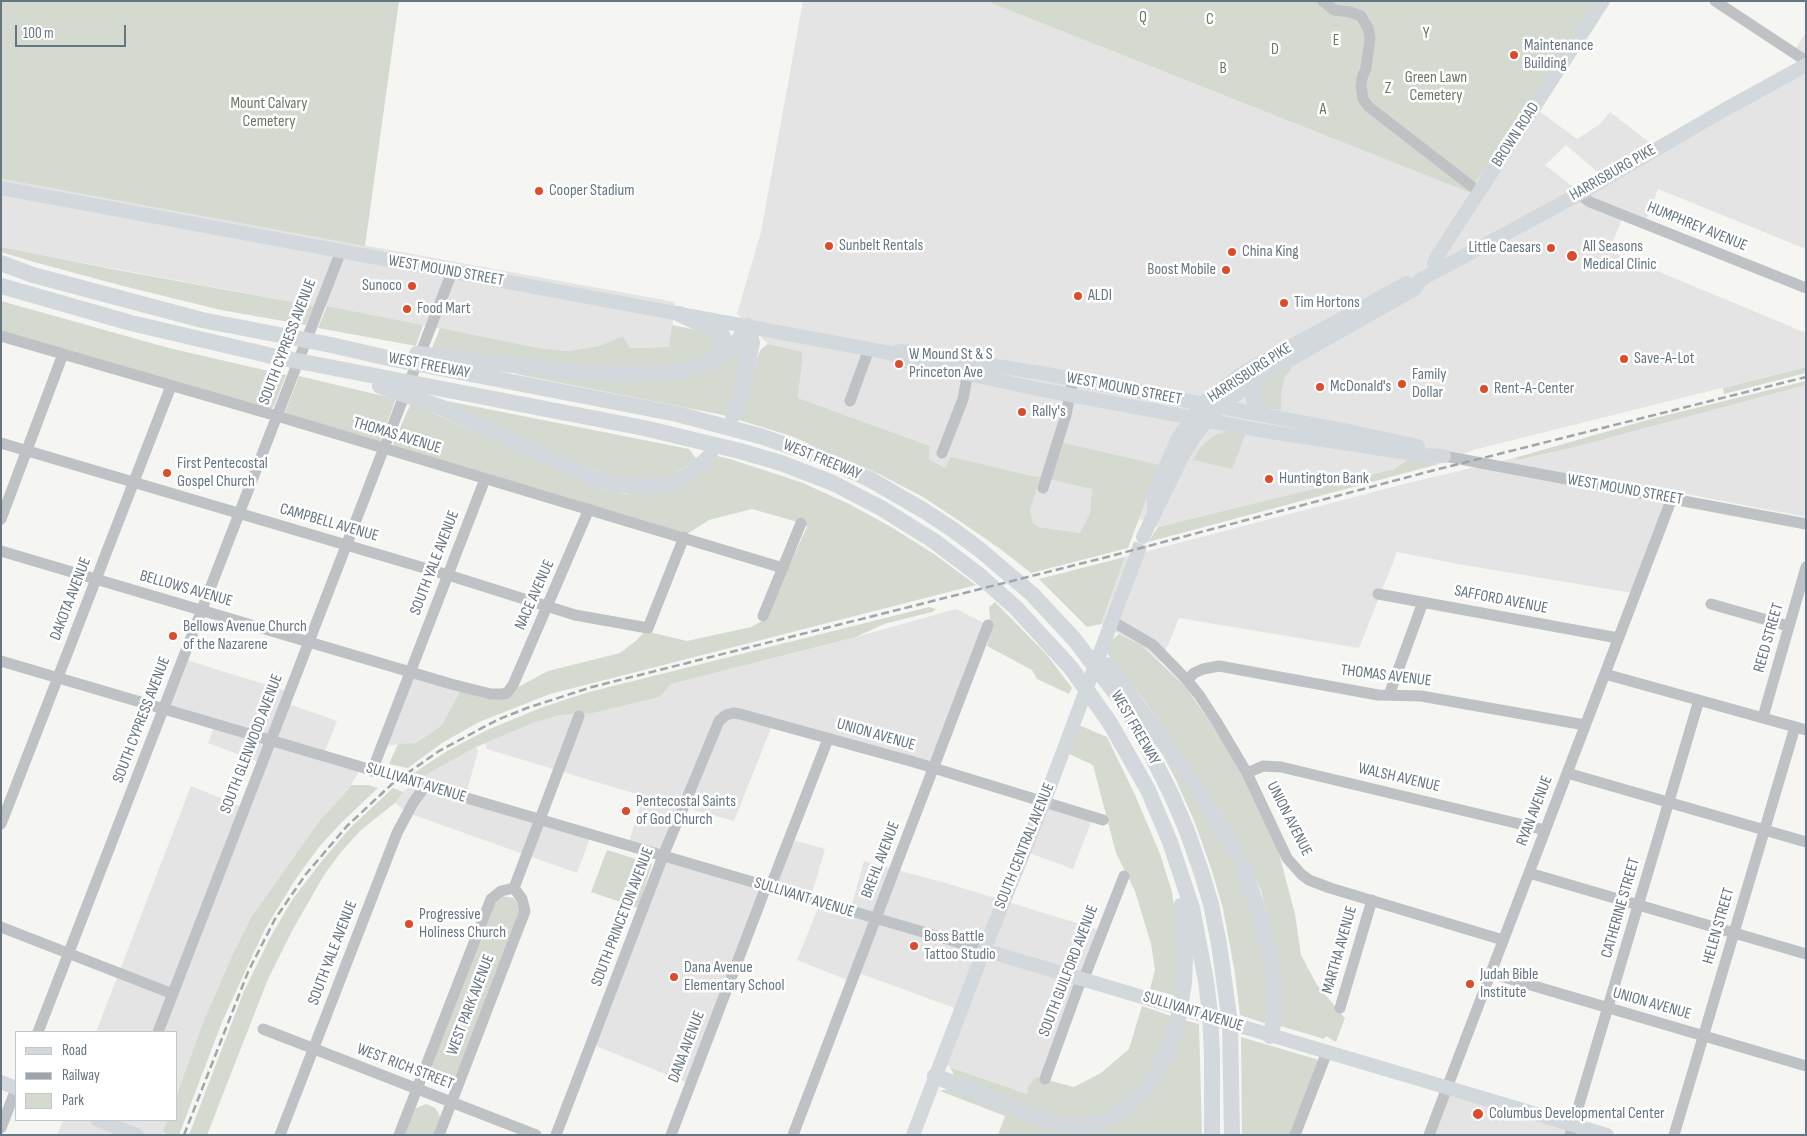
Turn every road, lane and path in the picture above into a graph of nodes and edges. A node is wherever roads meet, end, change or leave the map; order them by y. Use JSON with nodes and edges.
{"nodes":[{"id":1,"x":1323,"y":1,"type":"edge"},
{"id":2,"x":1603,"y":1,"type":"edge"},
{"id":3,"x":1715,"y":1,"type":"edge"},
{"id":4,"x":1806,"y":61,"type":"edge"},
{"id":5,"x":1806,"y":66,"type":"edge"},
{"id":6,"x":1,"y":188,"type":"edge"},
{"id":7,"x":1479,"y":192,"type":"junction"},
{"id":8,"x":1579,"y":194,"type":"junction"},
{"id":9,"x":341,"y":251,"type":"junction"},
{"id":10,"x":1,"y":263,"type":"edge"},
{"id":11,"x":1438,"y":270,"type":"junction"},
{"id":12,"x":452,"y":272,"type":"junction"},
{"id":13,"x":1420,"y":280,"type":"junction"},
{"id":14,"x":1,"y":286,"type":"edge"},
{"id":15,"x":1806,"y":288,"type":"edge"},
{"id":16,"x":679,"y":314,"type":"junction"},
{"id":17,"x":748,"y":326,"type":"junction"},
{"id":18,"x":1,"y":336,"type":"edge"},
{"id":19,"x":869,"y":349,"type":"junction"},
{"id":20,"x":63,"y":354,"type":"junction"},
{"id":21,"x":715,"y":359,"type":"junction"},
{"id":22,"x":450,"y":364,"type":"junction"},
{"id":23,"x":969,"y":367,"type":"junction"},
{"id":24,"x":1263,"y":375,"type":"junction"},
{"id":25,"x":1073,"y":379,"type":"junction"},
{"id":26,"x":381,"y":382,"type":"junction"},
{"id":27,"x":171,"y":386,"type":"junction"},
{"id":28,"x":1070,"y":395,"type":"junction"},
{"id":29,"x":850,"y":402,"type":"dead end"},
{"id":30,"x":1202,"y":404,"type":"junction"},
{"id":31,"x":1220,"y":407,"type":"junction"},
{"id":32,"x":1267,"y":415,"type":"junction"},
{"id":33,"x":277,"y":416,"type":"junction"},
{"id":34,"x":733,"y":416,"type":"dead end"},
{"id":35,"x":1192,"y":417,"type":"junction"},
{"id":36,"x":1209,"y":420,"type":"junction"},
{"id":37,"x":1,"y":442,"type":"edge"},
{"id":38,"x":384,"y":449,"type":"junction"},
{"id":39,"x":26,"y":450,"type":"junction"},
{"id":40,"x":942,"y":453,"type":"dead end"},
{"id":41,"x":710,"y":456,"type":"dead end"},
{"id":42,"x":1444,"y":456,"type":"junction"},
{"id":43,"x":485,"y":479,"type":"junction"},
{"id":44,"x":134,"y":482,"type":"junction"},
{"id":45,"x":1043,"y":488,"type":"dead end"},
{"id":46,"x":1672,"y":498,"type":"junction"},
{"id":47,"x":589,"y":509,"type":"junction"},
{"id":48,"x":1154,"y":513,"type":"junction"},
{"id":49,"x":239,"y":514,"type":"junction"},
{"id":50,"x":1,"y":519,"type":"edge"},
{"id":51,"x":801,"y":523,"type":"dead end"},
{"id":52,"x":1806,"y":524,"type":"edge"},
{"id":53,"x":684,"y":537,"type":"junction"},
{"id":54,"x":1143,"y":537,"type":"tunnel mouth"},
{"id":55,"x":347,"y":545,"type":"junction"},
{"id":56,"x":1,"y":551,"type":"edge"},
{"id":57,"x":1136,"y":557,"type":"tunnel mouth"},
{"id":58,"x":1806,"y":567,"type":"edge"},
{"id":59,"x":783,"y":568,"type":"junction"},
{"id":60,"x":448,"y":575,"type":"junction"},
{"id":61,"x":96,"y":579,"type":"junction"},
{"id":62,"x":1378,"y":594,"type":"dead end"},
{"id":63,"x":1423,"y":602,"type":"junction"},
{"id":64,"x":1711,"y":604,"type":"dead end"},
{"id":65,"x":548,"y":606,"type":"junction"},
{"id":66,"x":202,"y":610,"type":"junction"},
{"id":67,"x":764,"y":616,"type":"dead end"},
{"id":68,"x":1112,"y":621,"type":"junction"},
{"id":69,"x":988,"y":625,"type":"dead end"},
{"id":70,"x":1788,"y":626,"type":"junction"},
{"id":71,"x":1618,"y":638,"type":"junction"},
{"id":72,"x":309,"y":642,"type":"junction"},
{"id":73,"x":1,"y":661,"type":"edge"},
{"id":74,"x":411,"y":672,"type":"junction"},
{"id":75,"x":1605,"y":674,"type":"junction"},
{"id":76,"x":58,"y":678,"type":"junction"},
{"id":77,"x":1187,"y":680,"type":"junction"},
{"id":78,"x":507,"y":692,"type":"joint"},
{"id":79,"x":1122,"y":693,"type":"junction"},
{"id":80,"x":1389,"y":695,"type":"junction"},
{"id":81,"x":1699,"y":700,"type":"junction"},
{"id":82,"x":164,"y":709,"type":"junction"},
{"id":83,"x":726,"y":715,"type":"joint"},
{"id":84,"x":579,"y":716,"type":"dead end"},
{"id":85,"x":1763,"y":717,"type":"junction"},
{"id":86,"x":1586,"y":725,"type":"junction"},
{"id":87,"x":1800,"y":729,"type":"edge"},
{"id":88,"x":828,"y":738,"type":"junction"},
{"id":89,"x":271,"y":740,"type":"junction"},
{"id":90,"x":933,"y":768,"type":"junction"},
{"id":91,"x":372,"y":771,"type":"junction"},
{"id":92,"x":1247,"y":773,"type":"junction"},
{"id":93,"x":1567,"y":773,"type":"junction"},
{"id":94,"x":425,"y":786,"type":"junction"},
{"id":95,"x":1044,"y":802,"type":"junction"},
{"id":96,"x":1669,"y":802,"type":"junction"},
{"id":97,"x":540,"y":820,"type":"junction"},
{"id":98,"x":1103,"y":820,"type":"dead end"},
{"id":99,"x":1,"y":824,"type":"edge"},
{"id":100,"x":1545,"y":830,"type":"junction"},
{"id":101,"x":1764,"y":830,"type":"junction"},
{"id":102,"x":1170,"y":842,"type":"junction"},
{"id":103,"x":1806,"y":842,"type":"edge"},
{"id":104,"x":663,"y":856,"type":"junction"},
{"id":105,"x":1529,"y":873,"type":"junction"},
{"id":106,"x":1124,"y":876,"type":"dead end"},
{"id":107,"x":768,"y":887,"type":"junction"},
{"id":108,"x":514,"y":888,"type":"junction"},
{"id":109,"x":1372,"y":900,"type":"junction"},
{"id":110,"x":1639,"y":905,"type":"junction"},
{"id":111,"x":876,"y":919,"type":"junction"},
{"id":112,"x":1,"y":927,"type":"edge"},
{"id":113,"x":1734,"y":933,"type":"junction"},
{"id":114,"x":1502,"y":940,"type":"junction"},
{"id":115,"x":984,"y":950,"type":"junction"},
{"id":116,"x":68,"y":954,"type":"junction"},
{"id":117,"x":1806,"y":954,"type":"edge"},
{"id":118,"x":1490,"y":973,"type":"junction"},
{"id":119,"x":1083,"y":979,"type":"junction"},
{"id":120,"x":173,"y":994,"type":"junction"},
{"id":121,"x":1340,"y":1008,"type":"dead end"},
{"id":122,"x":1608,"y":1008,"type":"junction"},
{"id":123,"x":263,"y":1028,"type":"dead end"},
{"id":124,"x":38,"y":1031,"type":"edge"},
{"id":125,"x":158,"y":1031,"type":"edge"},
{"id":126,"x":1270,"y":1036,"type":"junction"},
{"id":127,"x":1703,"y":1036,"type":"junction"},
{"id":128,"x":313,"y":1048,"type":"junction"},
{"id":129,"x":1327,"y":1052,"type":"junction"},
{"id":130,"x":1806,"y":1066,"type":"edge"},
{"id":131,"x":935,"y":1076,"type":"junction"},
{"id":132,"x":1045,"y":1078,"type":"dead end"},
{"id":133,"x":1,"y":1082,"type":"edge"},
{"id":134,"x":418,"y":1088,"type":"junction"},
{"id":135,"x":1446,"y":1088,"type":"junction"},
{"id":136,"x":15,"y":1089,"type":"edge"},
{"id":137,"x":15,"y":1092,"type":"edge"},
{"id":138,"x":451,"y":1102,"type":"junction"},
{"id":139,"x":101,"y":1121,"type":"edge"},
{"id":140,"x":1,"y":1128,"type":"edge"},
{"id":141,"x":121,"y":1128,"type":"edge"},
{"id":142,"x":1572,"y":1130,"type":"edge"},
{"id":143,"x":137,"y":1135,"type":"edge"},
{"id":144,"x":280,"y":1135,"type":"edge"},
{"id":145,"x":399,"y":1135,"type":"edge"},
{"id":146,"x":439,"y":1135,"type":"edge"},
{"id":147,"x":536,"y":1135,"type":"edge"},
{"id":148,"x":556,"y":1135,"type":"edge"},
{"id":149,"x":670,"y":1135,"type":"edge"},
{"id":150,"x":793,"y":1135,"type":"edge"},
{"id":151,"x":912,"y":1135,"type":"edge"},
{"id":152,"x":1212,"y":1135,"type":"edge"},
{"id":153,"x":1232,"y":1135,"type":"edge"},
{"id":154,"x":1295,"y":1135,"type":"edge"},
{"id":155,"x":1429,"y":1135,"type":"edge"},
{"id":156,"x":1607,"y":1135,"type":"edge"},
{"id":157,"x":1674,"y":1135,"type":"edge"}],
"edges":[{"from":1,"to":7,"type":"street"},
{"from":2,"to":7,"type":"main road","name":"BROWN ROAD"},
{"from":3,"to":4,"type":"street"},
{"from":5,"to":8,"type":"main road","name":"HARRISBURG PIKE"},
{"from":6,"to":9,"type":"main road","name":"WEST MOUND STREET"},
{"from":7,"to":11,"type":"main road","name":"BROWN ROAD"},
{"from":8,"to":11,"type":"main road","name":"HARRISBURG PIKE"},
{"from":8,"to":15,"type":"street","name":"HUMPHREY AVENUE"},
{"from":9,"to":12,"type":"main road","name":"WEST MOUND STREET"},
{"from":9,"to":33,"type":"street","name":"SOUTH CYPRESS AVENUE"},
{"from":10,"to":22,"type":"highway","name":"WEST FREEWAY"},
{"from":11,"to":13,"type":"main road","name":"HARRISBURG PIKE"},
{"from":12,"to":16,"type":"main road","name":"WEST MOUND STREET"},
{"from":12,"to":38,"type":"street","name":"SOUTH GLENWOOD AVENUE"},
{"from":13,"to":24,"type":"main road","name":"HARRISBURG PIKE"},
{"from":13,"to":30,"type":"main road","name":"HARRISBURG PIKE"},
{"from":14,"to":26,"type":"highway"},
{"from":16,"to":17,"type":"main road","name":"WEST MOUND STREET"},
{"from":16,"to":21,"type":"highway"},
{"from":17,"to":19,"type":"main road","name":"WEST MOUND STREET"},
{"from":17,"to":21,"type":"highway"},
{"from":17,"to":34,"type":"highway"},
{"from":18,"to":20,"type":"street","name":"THOMAS AVENUE"},
{"from":19,"to":23,"type":"main road","name":"WEST MOUND STREET"},
{"from":19,"to":29,"type":"street"},
{"from":20,"to":27,"type":"street","name":"THOMAS AVENUE"},
{"from":20,"to":39,"type":"street"},
{"from":21,"to":22,"type":"highway"},
{"from":22,"to":79,"type":"highway","name":"WEST FREEWAY"},
{"from":23,"to":25,"type":"main road","name":"WEST MOUND STREET"},
{"from":23,"to":28,"type":"main road","name":"WEST MOUND STREET"},
{"from":23,"to":40,"type":"street"},
{"from":24,"to":31,"type":"main road","name":"HARRISBURG PIKE"},
{"from":24,"to":32,"type":"main road"},
{"from":25,"to":28,"type":"street"},
{"from":25,"to":30,"type":"main road","name":"WEST MOUND STREET"},
{"from":26,"to":41,"type":"highway"},
{"from":26,"to":102,"type":"highway","name":"WEST FREEWAY"},
{"from":27,"to":33,"type":"street","name":"THOMAS AVENUE"},
{"from":27,"to":44,"type":"street","name":"DAKOTA AVENUE"},
{"from":28,"to":35,"type":"main road","name":"WEST MOUND STREET"},
{"from":28,"to":45,"type":"street"},
{"from":30,"to":31,"type":"main road","name":"WEST MOUND STREET"},
{"from":30,"to":35,"type":"main road","name":"HARRISBURG PIKE"},
{"from":31,"to":32,"type":"main road","name":"WEST MOUND STREET"},
{"from":31,"to":36,"type":"main road","name":"HARRISBURG PIKE"},
{"from":32,"to":42,"type":"main road","name":"WEST MOUND STREET"},
{"from":33,"to":38,"type":"street","name":"THOMAS AVENUE"},
{"from":33,"to":49,"type":"street","name":"SOUTH CYPRESS AVENUE"},
{"from":35,"to":36,"type":"main road","name":"WEST MOUND STREET"},
{"from":35,"to":48,"type":"main road"},
{"from":36,"to":42,"type":"main road","name":"WEST MOUND STREET"},
{"from":36,"to":48,"type":"main road"},
{"from":37,"to":39,"type":"street","name":"CAMPBELL AVENUE"},
{"from":38,"to":43,"type":"street","name":"THOMAS AVENUE"},
{"from":38,"to":55,"type":"street","name":"SOUTH GLENWOOD AVENUE"},
{"from":39,"to":44,"type":"street","name":"CAMPBELL AVENUE"},
{"from":39,"to":50,"type":"street"},
{"from":42,"to":46,"type":"street","name":"WEST MOUND STREET"},
{"from":43,"to":47,"type":"street","name":"THOMAS AVENUE"},
{"from":43,"to":60,"type":"street","name":"SOUTH YALE AVENUE"},
{"from":44,"to":49,"type":"street","name":"CAMPBELL AVENUE"},
{"from":44,"to":61,"type":"street","name":"DAKOTA AVENUE"},
{"from":46,"to":52,"type":"street","name":"WEST MOUND STREET"},
{"from":46,"to":71,"type":"street","name":"RYAN AVENUE"},
{"from":47,"to":53,"type":"street","name":"THOMAS AVENUE"},
{"from":47,"to":65,"type":"street","name":"NACE AVENUE"},
{"from":48,"to":54,"type":"main road"},
{"from":49,"to":55,"type":"street","name":"CAMPBELL AVENUE"},
{"from":49,"to":66,"type":"street","name":"SOUTH CYPRESS AVENUE"},
{"from":51,"to":59,"type":"street"},
{"from":53,"to":59,"type":"street","name":"THOMAS AVENUE"},
{"from":53,"to":65,"type":"street","name":"CAMPBELL AVENUE"},
{"from":55,"to":60,"type":"street","name":"CAMPBELL AVENUE"},
{"from":55,"to":72,"type":"street","name":"SOUTH GLENWOOD AVENUE"},
{"from":56,"to":61,"type":"street","name":"BELLOWS AVENUE"},
{"from":57,"to":68,"type":"main road","name":"SOUTH CENTRAL AVENUE"},
{"from":58,"to":70,"type":"street","name":"REED STREET"},
{"from":59,"to":67,"type":"street"},
{"from":60,"to":65,"type":"street","name":"CAMPBELL AVENUE"},
{"from":60,"to":74,"type":"street","name":"SOUTH YALE AVENUE"},
{"from":61,"to":66,"type":"street","name":"BELLOWS AVENUE"},
{"from":61,"to":76,"type":"street","name":"DAKOTA AVENUE"},
{"from":62,"to":63,"type":"street","name":"SAFFORD AVENUE"},
{"from":63,"to":71,"type":"street","name":"SAFFORD AVENUE"},
{"from":63,"to":80,"type":"street"},
{"from":64,"to":70,"type":"street"},
{"from":65,"to":78,"type":"street","name":"NACE AVENUE"},
{"from":66,"to":72,"type":"street","name":"BELLOWS AVENUE"},
{"from":66,"to":82,"type":"street","name":"SOUTH CYPRESS AVENUE"},
{"from":68,"to":77,"type":"street","name":"UNION AVENUE"},
{"from":68,"to":95,"type":"main road","name":"SOUTH CENTRAL AVENUE"},
{"from":69,"to":90,"type":"street","name":"BREHL AVENUE"},
{"from":70,"to":85,"type":"street","name":"REED STREET"},
{"from":71,"to":75,"type":"street","name":"RYAN AVENUE"},
{"from":72,"to":74,"type":"street","name":"BELLOWS AVENUE"},
{"from":72,"to":89,"type":"street","name":"SOUTH GLENWOOD AVENUE"},
{"from":73,"to":76,"type":"street","name":"SULLIVANT AVENUE"},
{"from":74,"to":78,"type":"street","name":"BELLOWS AVENUE"},
{"from":74,"to":91,"type":"street","name":"SOUTH YALE AVENUE"},
{"from":75,"to":81,"type":"street"},
{"from":75,"to":86,"type":"street","name":"RYAN AVENUE"},
{"from":76,"to":82,"type":"street","name":"SULLIVANT AVENUE"},
{"from":76,"to":99,"type":"street","name":"DAKOTA AVENUE"},
{"from":77,"to":80,"type":"street","name":"THOMAS AVENUE"},
{"from":77,"to":92,"type":"street","name":"UNION AVENUE"},
{"from":79,"to":126,"type":"highway"},
{"from":79,"to":153,"type":"highway","name":"WEST FREEWAY"},
{"from":80,"to":86,"type":"street","name":"THOMAS AVENUE"},
{"from":81,"to":85,"type":"street"},
{"from":81,"to":96,"type":"street","name":"CATHERINE STREET"},
{"from":82,"to":89,"type":"street","name":"SULLIVANT AVENUE"},
{"from":82,"to":116,"type":"street","name":"SOUTH CYPRESS AVENUE"},
{"from":83,"to":88,"type":"street","name":"UNION AVENUE"},
{"from":83,"to":104,"type":"street","name":"SOUTH PRINCETON AVENUE"},
{"from":84,"to":97,"type":"street"},
{"from":85,"to":87,"type":"street"},
{"from":86,"to":93,"type":"street","name":"RYAN AVENUE"},
{"from":87,"to":101,"type":"street","name":"HELEN STREET"},
{"from":88,"to":90,"type":"street","name":"UNION AVENUE"},
{"from":88,"to":107,"type":"street","name":"DANA AVENUE"},
{"from":89,"to":91,"type":"street","name":"SULLIVANT AVENUE"},
{"from":89,"to":120,"type":"street","name":"SOUTH GLENWOOD AVENUE"},
{"from":90,"to":95,"type":"street","name":"UNION AVENUE"},
{"from":90,"to":111,"type":"street","name":"BREHL AVENUE"},
{"from":91,"to":94,"type":"street","name":"SULLIVANT AVENUE"},
{"from":92,"to":100,"type":"street","name":"WALSH AVENUE"},
{"from":92,"to":109,"type":"street","name":"UNION AVENUE"},
{"from":93,"to":96,"type":"street"},
{"from":93,"to":100,"type":"street","name":"RYAN AVENUE"},
{"from":94,"to":97,"type":"street","name":"SULLIVANT AVENUE"},
{"from":94,"to":128,"type":"street","name":"SOUTH YALE AVENUE"},
{"from":95,"to":98,"type":"street","name":"UNION AVENUE"},
{"from":95,"to":115,"type":"main road","name":"SOUTH CENTRAL AVENUE"},
{"from":96,"to":101,"type":"street"},
{"from":96,"to":110,"type":"street","name":"CATHERINE STREET"},
{"from":97,"to":104,"type":"street","name":"SULLIVANT AVENUE"},
{"from":97,"to":108,"type":"street"},
{"from":100,"to":105,"type":"street","name":"RYAN AVENUE"},
{"from":101,"to":103,"type":"street"},
{"from":101,"to":113,"type":"street","name":"HELEN STREET"},
{"from":102,"to":131,"type":"highway"},
{"from":102,"to":152,"type":"highway","name":"WEST FREEWAY"},
{"from":104,"to":107,"type":"street","name":"SULLIVANT AVENUE"},
{"from":104,"to":148,"type":"street","name":"SOUTH PRINCETON AVENUE"},
{"from":105,"to":110,"type":"street"},
{"from":105,"to":114,"type":"street","name":"RYAN AVENUE"},
{"from":106,"to":119,"type":"street","name":"SOUTH GUILFORD AVENUE"},
{"from":107,"to":111,"type":"street","name":"SULLIVANT AVENUE"},
{"from":107,"to":149,"type":"street","name":"DANA AVENUE"},
{"from":108,"to":134,"type":"street","name":"WEST PARK AVENUE"},
{"from":108,"to":138,"type":"street","name":"WEST PARK AVENUE"},
{"from":109,"to":114,"type":"street","name":"UNION AVENUE"},
{"from":109,"to":121,"type":"street","name":"MARTHA AVENUE"},
{"from":110,"to":113,"type":"street"},
{"from":110,"to":122,"type":"street","name":"CATHERINE STREET"},
{"from":111,"to":115,"type":"street","name":"SULLIVANT AVENUE"},
{"from":111,"to":150,"type":"street","name":"BREHL AVENUE"},
{"from":112,"to":116,"type":"street"},
{"from":113,"to":117,"type":"street"},
{"from":113,"to":127,"type":"street","name":"HELEN STREET"},
{"from":114,"to":118,"type":"street","name":"RYAN AVENUE"},
{"from":115,"to":119,"type":"main road","name":"SULLIVANT AVENUE"},
{"from":115,"to":131,"type":"main road","name":"SOUTH CENTRAL AVENUE"},
{"from":116,"to":120,"type":"street"},
{"from":116,"to":124,"type":"street","name":"SOUTH CYPRESS AVENUE"},
{"from":118,"to":122,"type":"street","name":"UNION AVENUE"},
{"from":118,"to":135,"type":"street","name":"RYAN AVENUE"},
{"from":119,"to":126,"type":"main road","name":"SULLIVANT AVENUE"},
{"from":119,"to":132,"type":"street","name":"SOUTH GUILFORD AVENUE"},
{"from":120,"to":125,"type":"street","name":"SOUTH GLENWOOD AVENUE"},
{"from":122,"to":127,"type":"street","name":"UNION AVENUE"},
{"from":122,"to":142,"type":"street","name":"CATHERINE STREET"},
{"from":123,"to":128,"type":"street","name":"WEST RICH STREET"},
{"from":126,"to":129,"type":"main road","name":"SULLIVANT AVENUE"},
{"from":127,"to":130,"type":"street","name":"UNION AVENUE"},
{"from":127,"to":157,"type":"street","name":"HELEN STREET"},
{"from":128,"to":134,"type":"street","name":"WEST RICH STREET"},
{"from":128,"to":144,"type":"street","name":"SOUTH YALE AVENUE"},
{"from":129,"to":135,"type":"main road","name":"SULLIVANT AVENUE"},
{"from":129,"to":154,"type":"street"},
{"from":131,"to":151,"type":"main road","name":"SOUTH CENTRAL AVENUE"},
{"from":133,"to":136,"type":"main road"},
{"from":134,"to":138,"type":"street","name":"WEST RICH STREET"},
{"from":134,"to":145,"type":"street","name":"WEST PARK AVENUE"},
{"from":135,"to":142,"type":"main road","name":"SULLIVANT AVENUE"},
{"from":135,"to":155,"type":"street","name":"RYAN AVENUE"},
{"from":137,"to":140,"type":"street"},
{"from":138,"to":146,"type":"street","name":"WEST PARK AVENUE"},
{"from":138,"to":147,"type":"street","name":"WEST RICH STREET"},
{"from":139,"to":141,"type":"main road"},
{"from":141,"to":143,"type":"main road"},
{"from":142,"to":156,"type":"main road","name":"SULLIVANT AVENUE"}]}
